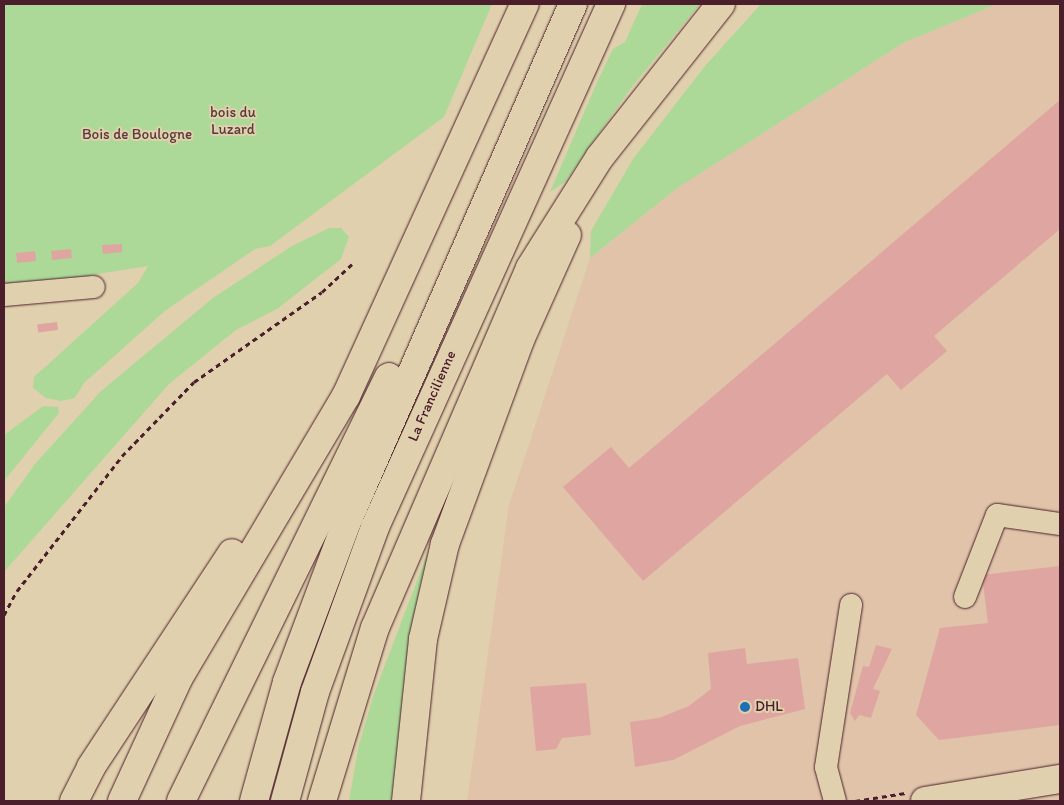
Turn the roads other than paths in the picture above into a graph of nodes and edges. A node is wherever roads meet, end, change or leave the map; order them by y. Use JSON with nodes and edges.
{"nodes":[{"id":1,"x":525,"y":4,"type":"edge"},
{"id":2,"x":574,"y":4,"type":"edge"},
{"id":3,"x":611,"y":4,"type":"edge"},
{"id":4,"x":721,"y":4,"type":"edge"},
{"id":5,"x":576,"y":197,"type":"junction"},
{"id":6,"x":94,"y":287,"type":"dead end"},
{"id":7,"x":4,"y":295,"type":"edge"},
{"id":8,"x":436,"y":312,"type":"junction"},
{"id":9,"x":293,"y":488,"type":"junction"},
{"id":10,"x":1060,"y":524,"type":"edge"},
{"id":11,"x":965,"y":597,"type":"dead end"},
{"id":12,"x":851,"y":604,"type":"dead end"},
{"id":13,"x":1060,"y":779,"type":"edge"},
{"id":14,"x":1060,"y":797,"type":"edge"},
{"id":15,"x":74,"y":801,"type":"edge"},
{"id":16,"x":122,"y":801,"type":"edge"},
{"id":17,"x":181,"y":801,"type":"edge"},
{"id":18,"x":254,"y":801,"type":"edge"},
{"id":19,"x":285,"y":801,"type":"edge"},
{"id":20,"x":322,"y":801,"type":"edge"},
{"id":21,"x":406,"y":801,"type":"edge"},
{"id":22,"x":835,"y":801,"type":"edge"},
{"id":23,"x":925,"y":801,"type":"edge"},
{"id":24,"x":1032,"y":801,"type":"edge"}],
"edges":[{"from":1,"to":9,"type":"main road"},
{"from":2,"to":8,"type":"main road","name":"La Francilienne"},
{"from":3,"to":19,"type":"main road","name":"La Francilienne"},
{"from":4,"to":5,"type":"main road"},
{"from":5,"to":20,"type":"main road"},
{"from":5,"to":21,"type":"main road"},
{"from":6,"to":7,"type":"lane"},
{"from":8,"to":17,"type":"main road"},
{"from":8,"to":18,"type":"main road","name":"La Francilienne"},
{"from":9,"to":15,"type":"main road"},
{"from":9,"to":16,"type":"main road"},
{"from":10,"to":11,"type":"lane"},
{"from":12,"to":22,"type":"lane"},
{"from":13,"to":23,"type":"main road"},
{"from":14,"to":24,"type":"main road"}]}
